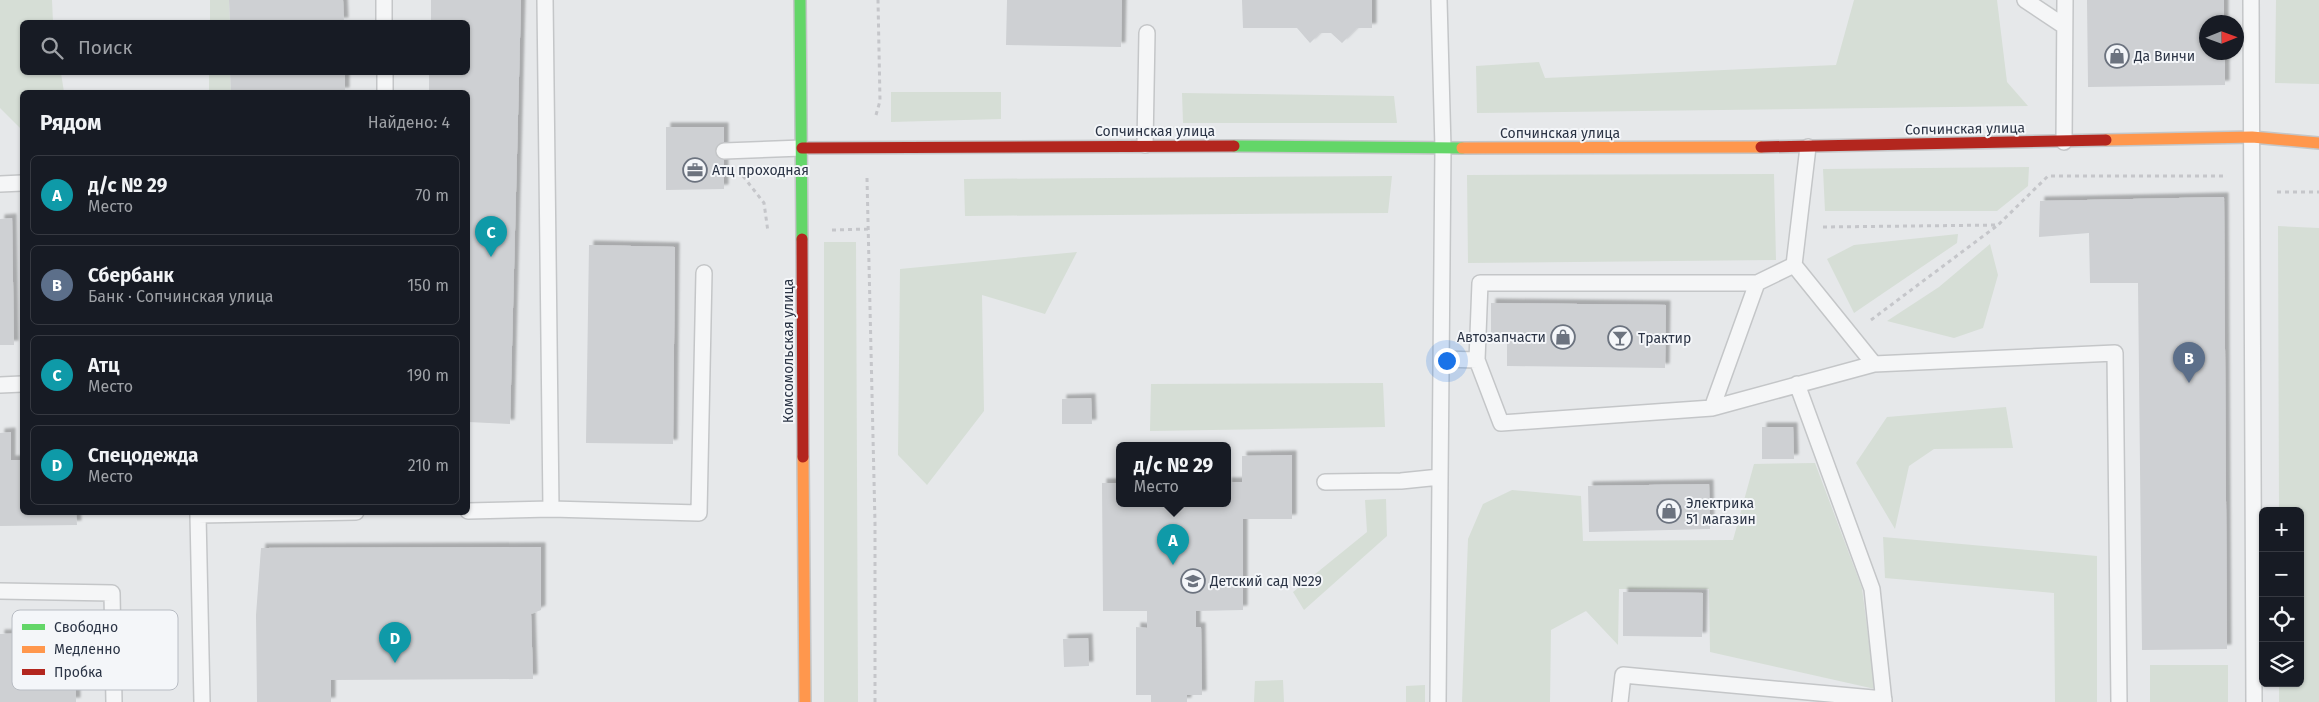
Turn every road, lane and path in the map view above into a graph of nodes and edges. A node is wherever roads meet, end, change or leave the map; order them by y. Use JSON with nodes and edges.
{"nodes":[{"id":1,"x":384,"y":0,"type":"edge"},
{"id":2,"x":545,"y":0,"type":"edge"},
{"id":3,"x":800,"y":0,"type":"edge"},
{"id":4,"x":878,"y":0,"type":"edge"},
{"id":5,"x":1439,"y":0,"type":"edge"},
{"id":6,"x":2025,"y":0,"type":"edge"},
{"id":7,"x":2065,"y":0,"type":"edge"},
{"id":8,"x":2251,"y":0,"type":"edge"},
{"id":9,"x":384,"y":20,"type":"edge"},
{"id":10,"x":2064,"y":26,"type":"junction"},
{"id":11,"x":1147,"y":33,"type":"dead end"},
{"id":12,"x":385,"y":75,"type":"edge"},
{"id":13,"x":385,"y":90,"type":"edge"},
{"id":14,"x":2252,"y":138,"type":"junction"},
{"id":15,"x":2064,"y":142,"type":"junction"},
{"id":16,"x":2319,"y":143,"type":"edge"},
{"id":17,"x":1145,"y":145,"type":"junction"},
{"id":18,"x":867,"y":147,"type":"junction"},
{"id":19,"x":1808,"y":147,"type":"junction"},
{"id":20,"x":802,"y":148,"type":"junction"},
{"id":21,"x":1443,"y":148,"type":"junction"},
{"id":22,"x":724,"y":151,"type":"joint"},
{"id":23,"x":2252,"y":175,"type":"junction"},
{"id":24,"x":20,"y":183,"type":"edge"},
{"id":25,"x":0,"y":184,"type":"edge"},
{"id":26,"x":2252,"y":192,"type":"junction"},
{"id":27,"x":2319,"y":192,"type":"edge"},
{"id":28,"x":1998,"y":225,"type":"junction"},
{"id":29,"x":1799,"y":227,"type":"junction"},
{"id":30,"x":768,"y":232,"type":"dead end"},
{"id":31,"x":1794,"y":265,"type":"junction"},
{"id":32,"x":704,"y":273,"type":"dead end"},
{"id":33,"x":1757,"y":283,"type":"junction"},
{"id":34,"x":1850,"y":335,"type":"junction"},
{"id":35,"x":1442,"y":358,"type":"junction"},
{"id":36,"x":1477,"y":360,"type":"junction"},
{"id":37,"x":1874,"y":364,"type":"junction"},
{"id":38,"x":20,"y":384,"type":"edge"},
{"id":39,"x":1797,"y":384,"type":"junction"},
{"id":40,"x":0,"y":385,"type":"edge"},
{"id":41,"x":1712,"y":408,"type":"junction"},
{"id":42,"x":1440,"y":478,"type":"junction"},
{"id":43,"x":1325,"y":482,"type":"dead end"},
{"id":44,"x":552,"y":509,"type":"junction"},
{"id":45,"x":470,"y":510,"type":"edge"},
{"id":46,"x":198,"y":515,"type":"edge"},
{"id":47,"x":0,"y":591,"type":"edge"},
{"id":48,"x":112,"y":610,"type":"edge"},
{"id":49,"x":1884,"y":701,"type":"edge"},
{"id":50,"x":202,"y":702,"type":"edge"},
{"id":51,"x":805,"y":702,"type":"edge"},
{"id":52,"x":875,"y":702,"type":"edge"},
{"id":53,"x":1438,"y":702,"type":"edge"},
{"id":54,"x":1620,"y":702,"type":"edge"},
{"id":55,"x":2119,"y":702,"type":"edge"},
{"id":56,"x":2254,"y":702,"type":"edge"}],
"edges":[{"from":1,"to":9,"type":"lane"},
{"from":2,"to":44,"type":"lane"},
{"from":3,"to":20,"type":"street","name":"Комсомольская улица"},
{"from":4,"to":18,"type":"path"},
{"from":5,"to":21,"type":"lane"},
{"from":6,"to":10,"type":"lane"},
{"from":7,"to":10,"type":"lane"},
{"from":8,"to":14,"type":"lane"},
{"from":10,"to":15,"type":"lane"},
{"from":11,"to":17,"type":"lane"},
{"from":12,"to":13,"type":"lane"},
{"from":14,"to":15,"type":"street","name":"Сопчинская улица"},
{"from":14,"to":16,"type":"street","name":"Сопчинская улица"},
{"from":14,"to":23,"type":"lane"},
{"from":15,"to":19,"type":"street","name":"Сопчинская улица"},
{"from":17,"to":18,"type":"street","name":"Сопчинская улица"},
{"from":17,"to":21,"type":"street","name":"Сопчинская улица"},
{"from":18,"to":20,"type":"street","name":"Сопчинская улица"},
{"from":18,"to":52,"type":"path"},
{"from":19,"to":21,"type":"street","name":"Сопчинская улица"},
{"from":19,"to":29,"type":"lane"},
{"from":20,"to":22,"type":"lane"},
{"from":20,"to":51,"type":"street","name":"Комсомольская улица"},
{"from":21,"to":35,"type":"lane"},
{"from":22,"to":30,"type":"path"},
{"from":23,"to":26,"type":"lane"},
{"from":23,"to":28,"type":"path"},
{"from":24,"to":25,"type":"lane"},
{"from":26,"to":27,"type":"path"},
{"from":26,"to":56,"type":"lane"},
{"from":28,"to":29,"type":"path"},
{"from":28,"to":34,"type":"path"},
{"from":29,"to":31,"type":"lane"},
{"from":31,"to":33,"type":"lane"},
{"from":31,"to":34,"type":"lane"},
{"from":32,"to":44,"type":"lane"},
{"from":33,"to":36,"type":"lane"},
{"from":33,"to":41,"type":"lane"},
{"from":34,"to":37,"type":"lane"},
{"from":35,"to":36,"type":"lane"},
{"from":35,"to":42,"type":"lane"},
{"from":36,"to":41,"type":"lane"},
{"from":37,"to":39,"type":"lane"},
{"from":37,"to":55,"type":"lane"},
{"from":38,"to":40,"type":"lane"},
{"from":39,"to":41,"type":"lane"},
{"from":39,"to":49,"type":"lane"},
{"from":42,"to":43,"type":"lane"},
{"from":42,"to":53,"type":"lane"},
{"from":44,"to":45,"type":"lane"},
{"from":46,"to":50,"type":"lane"},
{"from":47,"to":48,"type":"lane"},
{"from":49,"to":54,"type":"lane"}]}
